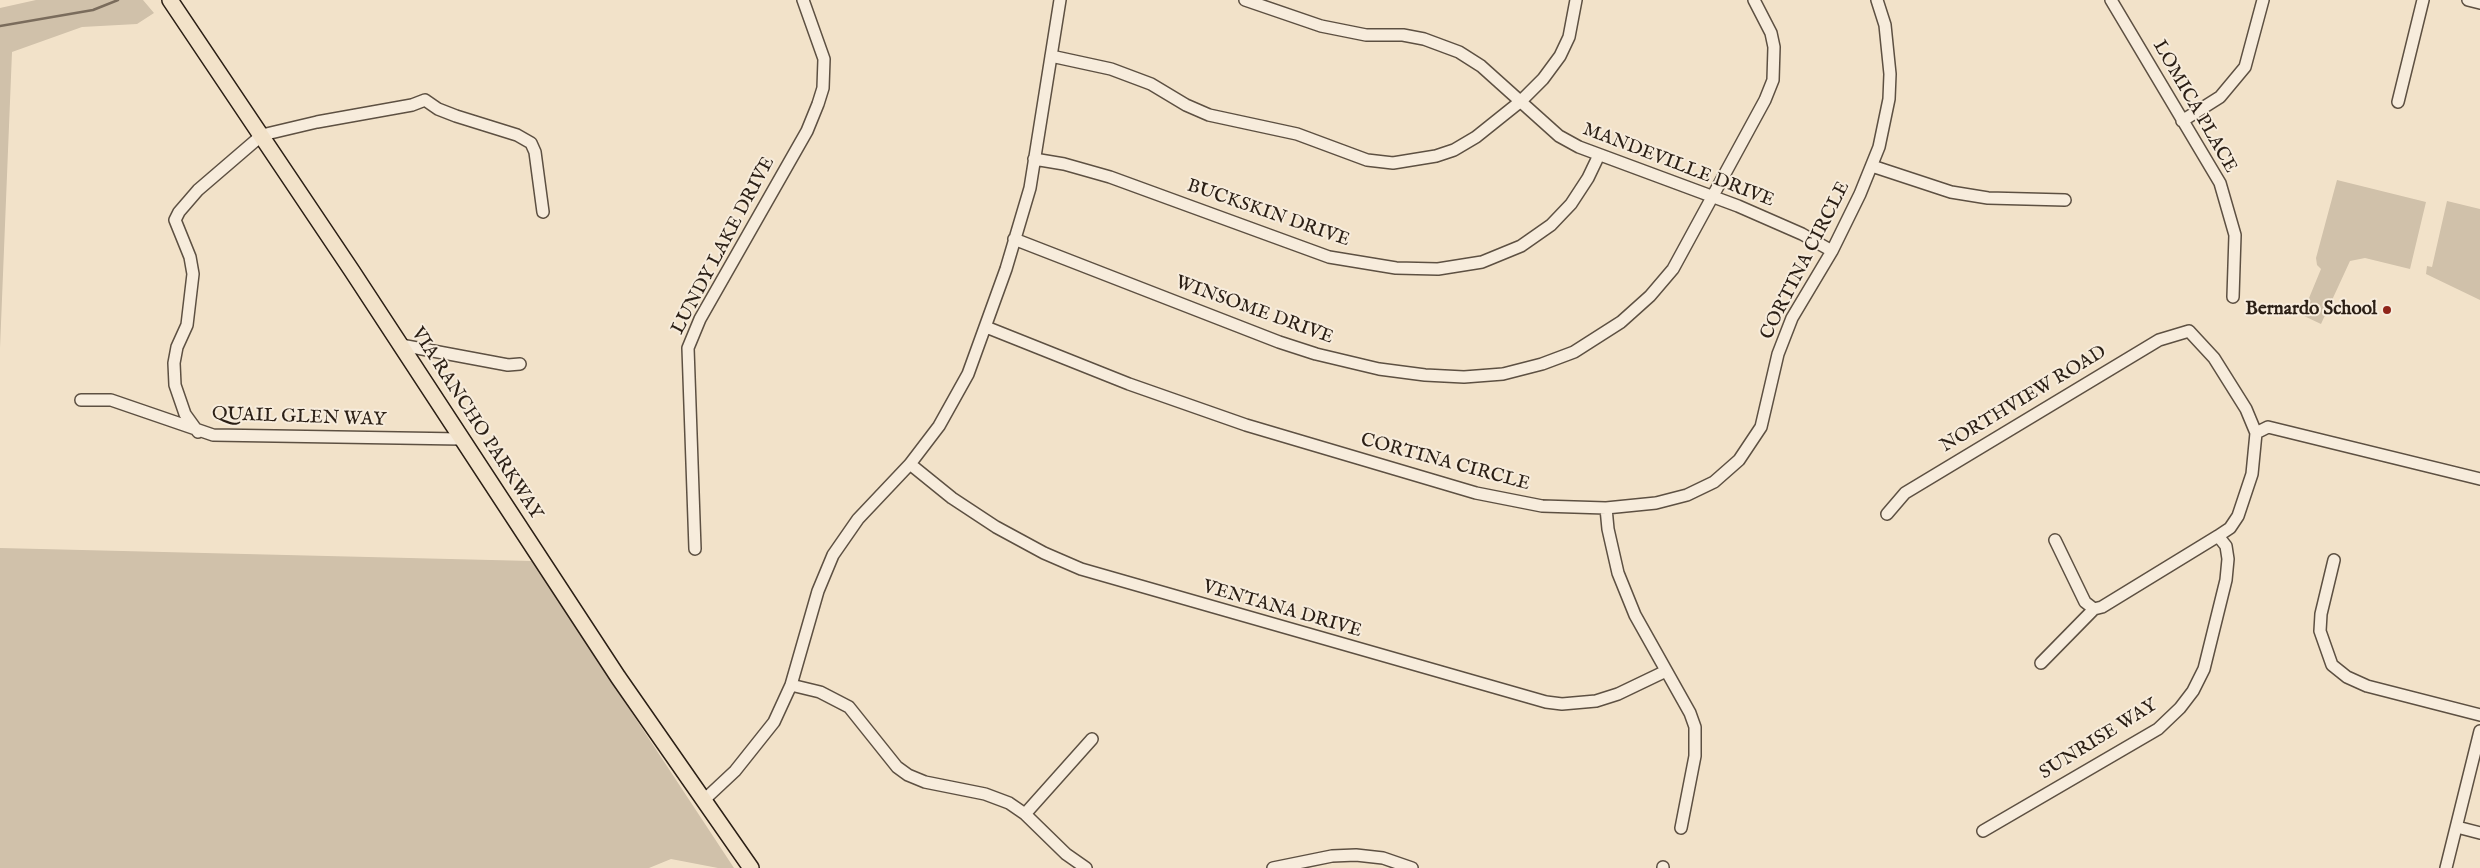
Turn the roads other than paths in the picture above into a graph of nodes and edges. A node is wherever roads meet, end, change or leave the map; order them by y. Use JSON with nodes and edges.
{"nodes":[{"id":1,"x":170,"y":0,"type":"edge"},
{"id":2,"x":803,"y":0,"type":"edge"},
{"id":3,"x":1060,"y":0,"type":"edge"},
{"id":4,"x":1245,"y":0,"type":"edge"},
{"id":5,"x":1576,"y":0,"type":"edge"},
{"id":6,"x":1754,"y":0,"type":"edge"},
{"id":7,"x":1877,"y":0,"type":"edge"},
{"id":8,"x":2111,"y":0,"type":"edge"},
{"id":9,"x":2264,"y":0,"type":"edge"},
{"id":10,"x":2423,"y":0,"type":"edge"},
{"id":11,"x":2468,"y":0,"type":"edge"},
{"id":12,"x":2480,"y":3,"type":"edge"},
{"id":13,"x":1051,"y":56,"type":"junction"},
{"id":14,"x":1521,"y":101,"type":"junction"},
{"id":15,"x":2398,"y":102,"type":"dead end"},
{"id":16,"x":2182,"y":121,"type":"junction"},
{"id":17,"x":262,"y":136,"type":"junction"},
{"id":18,"x":1599,"y":155,"type":"junction"},
{"id":19,"x":1034,"y":159,"type":"junction"},
{"id":20,"x":1872,"y":166,"type":"junction"},
{"id":21,"x":1711,"y":196,"type":"junction"},
{"id":22,"x":2065,"y":200,"type":"dead end"},
{"id":23,"x":543,"y":212,"type":"dead end"},
{"id":24,"x":1014,"y":239,"type":"junction"},
{"id":25,"x":1832,"y":251,"type":"junction"},
{"id":26,"x":2233,"y":297,"type":"dead end"},
{"id":27,"x":986,"y":327,"type":"junction"},
{"id":28,"x":401,"y":345,"type":"junction"},
{"id":29,"x":520,"y":364,"type":"dead end"},
{"id":30,"x":81,"y":400,"type":"dead end"},
{"id":31,"x":198,"y":432,"type":"junction"},
{"id":32,"x":2256,"y":433,"type":"junction"},
{"id":33,"x":461,"y":439,"type":"junction"},
{"id":34,"x":910,"y":464,"type":"junction"},
{"id":35,"x":2480,"y":479,"type":"edge"},
{"id":36,"x":1606,"y":508,"type":"junction"},
{"id":37,"x":1887,"y":514,"type":"dead end"},
{"id":38,"x":2218,"y":536,"type":"junction"},
{"id":39,"x":2054,"y":540,"type":"dead end"},
{"id":40,"x":695,"y":549,"type":"dead end"},
{"id":41,"x":2334,"y":560,"type":"dead end"},
{"id":42,"x":2094,"y":609,"type":"junction"},
{"id":43,"x":2042,"y":662,"type":"dead end"},
{"id":44,"x":1666,"y":671,"type":"junction"},
{"id":45,"x":791,"y":684,"type":"junction"},
{"id":46,"x":2480,"y":716,"type":"edge"},
{"id":47,"x":2480,"y":730,"type":"edge"},
{"id":48,"x":1092,"y":739,"type":"dead end"},
{"id":49,"x":704,"y":800,"type":"junction"},
{"id":50,"x":1025,"y":814,"type":"junction"},
{"id":51,"x":2457,"y":827,"type":"junction"},
{"id":52,"x":1681,"y":828,"type":"dead end"},
{"id":53,"x":1983,"y":831,"type":"dead end"},
{"id":54,"x":2480,"y":833,"type":"edge"},
{"id":55,"x":751,"y":868,"type":"edge"},
{"id":56,"x":1086,"y":868,"type":"edge"},
{"id":57,"x":1273,"y":868,"type":"edge"},
{"id":58,"x":1412,"y":868,"type":"edge"},
{"id":59,"x":2446,"y":868,"type":"edge"}],
"edges":[{"from":1,"to":17,"type":"main road","name":"VIA RANCHO PARKWAY"},
{"from":2,"to":40,"type":"street","name":"LUNDY LAKE DRIVE"},
{"from":3,"to":13,"type":"street"},
{"from":4,"to":14,"type":"street","name":"MANDEVILLE DRIVE"},
{"from":5,"to":14,"type":"street"},
{"from":6,"to":21,"type":"street","name":"WINSOME DRIVE"},
{"from":7,"to":20,"type":"street","name":"CORTINA CIRCLE"},
{"from":8,"to":16,"type":"street","name":"LOMICA PLACE"},
{"from":9,"to":16,"type":"street"},
{"from":10,"to":15,"type":"street"},
{"from":11,"to":12,"type":"street"},
{"from":13,"to":14,"type":"street"},
{"from":13,"to":19,"type":"street"},
{"from":14,"to":18,"type":"street","name":"MANDEVILLE DRIVE"},
{"from":16,"to":26,"type":"street","name":"LOMICA PLACE"},
{"from":17,"to":23,"type":"street"},
{"from":17,"to":28,"type":"main road","name":"VIA RANCHO PARKWAY"},
{"from":17,"to":31,"type":"street"},
{"from":18,"to":19,"type":"street","name":"BUCKSKIN DRIVE"},
{"from":18,"to":21,"type":"street","name":"MANDEVILLE DRIVE"},
{"from":19,"to":24,"type":"street"},
{"from":20,"to":22,"type":"street"},
{"from":20,"to":25,"type":"street","name":"CORTINA CIRCLE"},
{"from":21,"to":24,"type":"street","name":"WINSOME DRIVE"},
{"from":21,"to":25,"type":"street","name":"MANDEVILLE DRIVE"},
{"from":24,"to":27,"type":"street"},
{"from":25,"to":36,"type":"street","name":"CORTINA CIRCLE"},
{"from":27,"to":34,"type":"street"},
{"from":27,"to":36,"type":"street","name":"CORTINA CIRCLE"},
{"from":28,"to":29,"type":"street"},
{"from":28,"to":33,"type":"main road","name":"VIA RANCHO PARKWAY"},
{"from":30,"to":31,"type":"street","name":"QUAIL GLEN WAY"},
{"from":31,"to":33,"type":"street","name":"QUAIL GLEN WAY"},
{"from":32,"to":35,"type":"street"},
{"from":32,"to":37,"type":"street","name":"NORTHVIEW ROAD"},
{"from":32,"to":38,"type":"street"},
{"from":33,"to":49,"type":"main road","name":"VIA RANCHO PARKWAY"},
{"from":34,"to":44,"type":"street","name":"VENTANA DRIVE"},
{"from":34,"to":45,"type":"street"},
{"from":36,"to":44,"type":"street"},
{"from":38,"to":42,"type":"street"},
{"from":38,"to":53,"type":"street","name":"SUNRISE WAY"},
{"from":39,"to":42,"type":"street"},
{"from":41,"to":46,"type":"street"},
{"from":42,"to":43,"type":"street"},
{"from":44,"to":52,"type":"street"},
{"from":45,"to":49,"type":"street"},
{"from":45,"to":50,"type":"street"},
{"from":47,"to":51,"type":"street"},
{"from":48,"to":50,"type":"street"},
{"from":49,"to":55,"type":"main road","name":"VIA RANCHO PARKWAY"},
{"from":50,"to":56,"type":"street"},
{"from":51,"to":54,"type":"street"},
{"from":51,"to":59,"type":"street"},
{"from":57,"to":58,"type":"street"}]}
